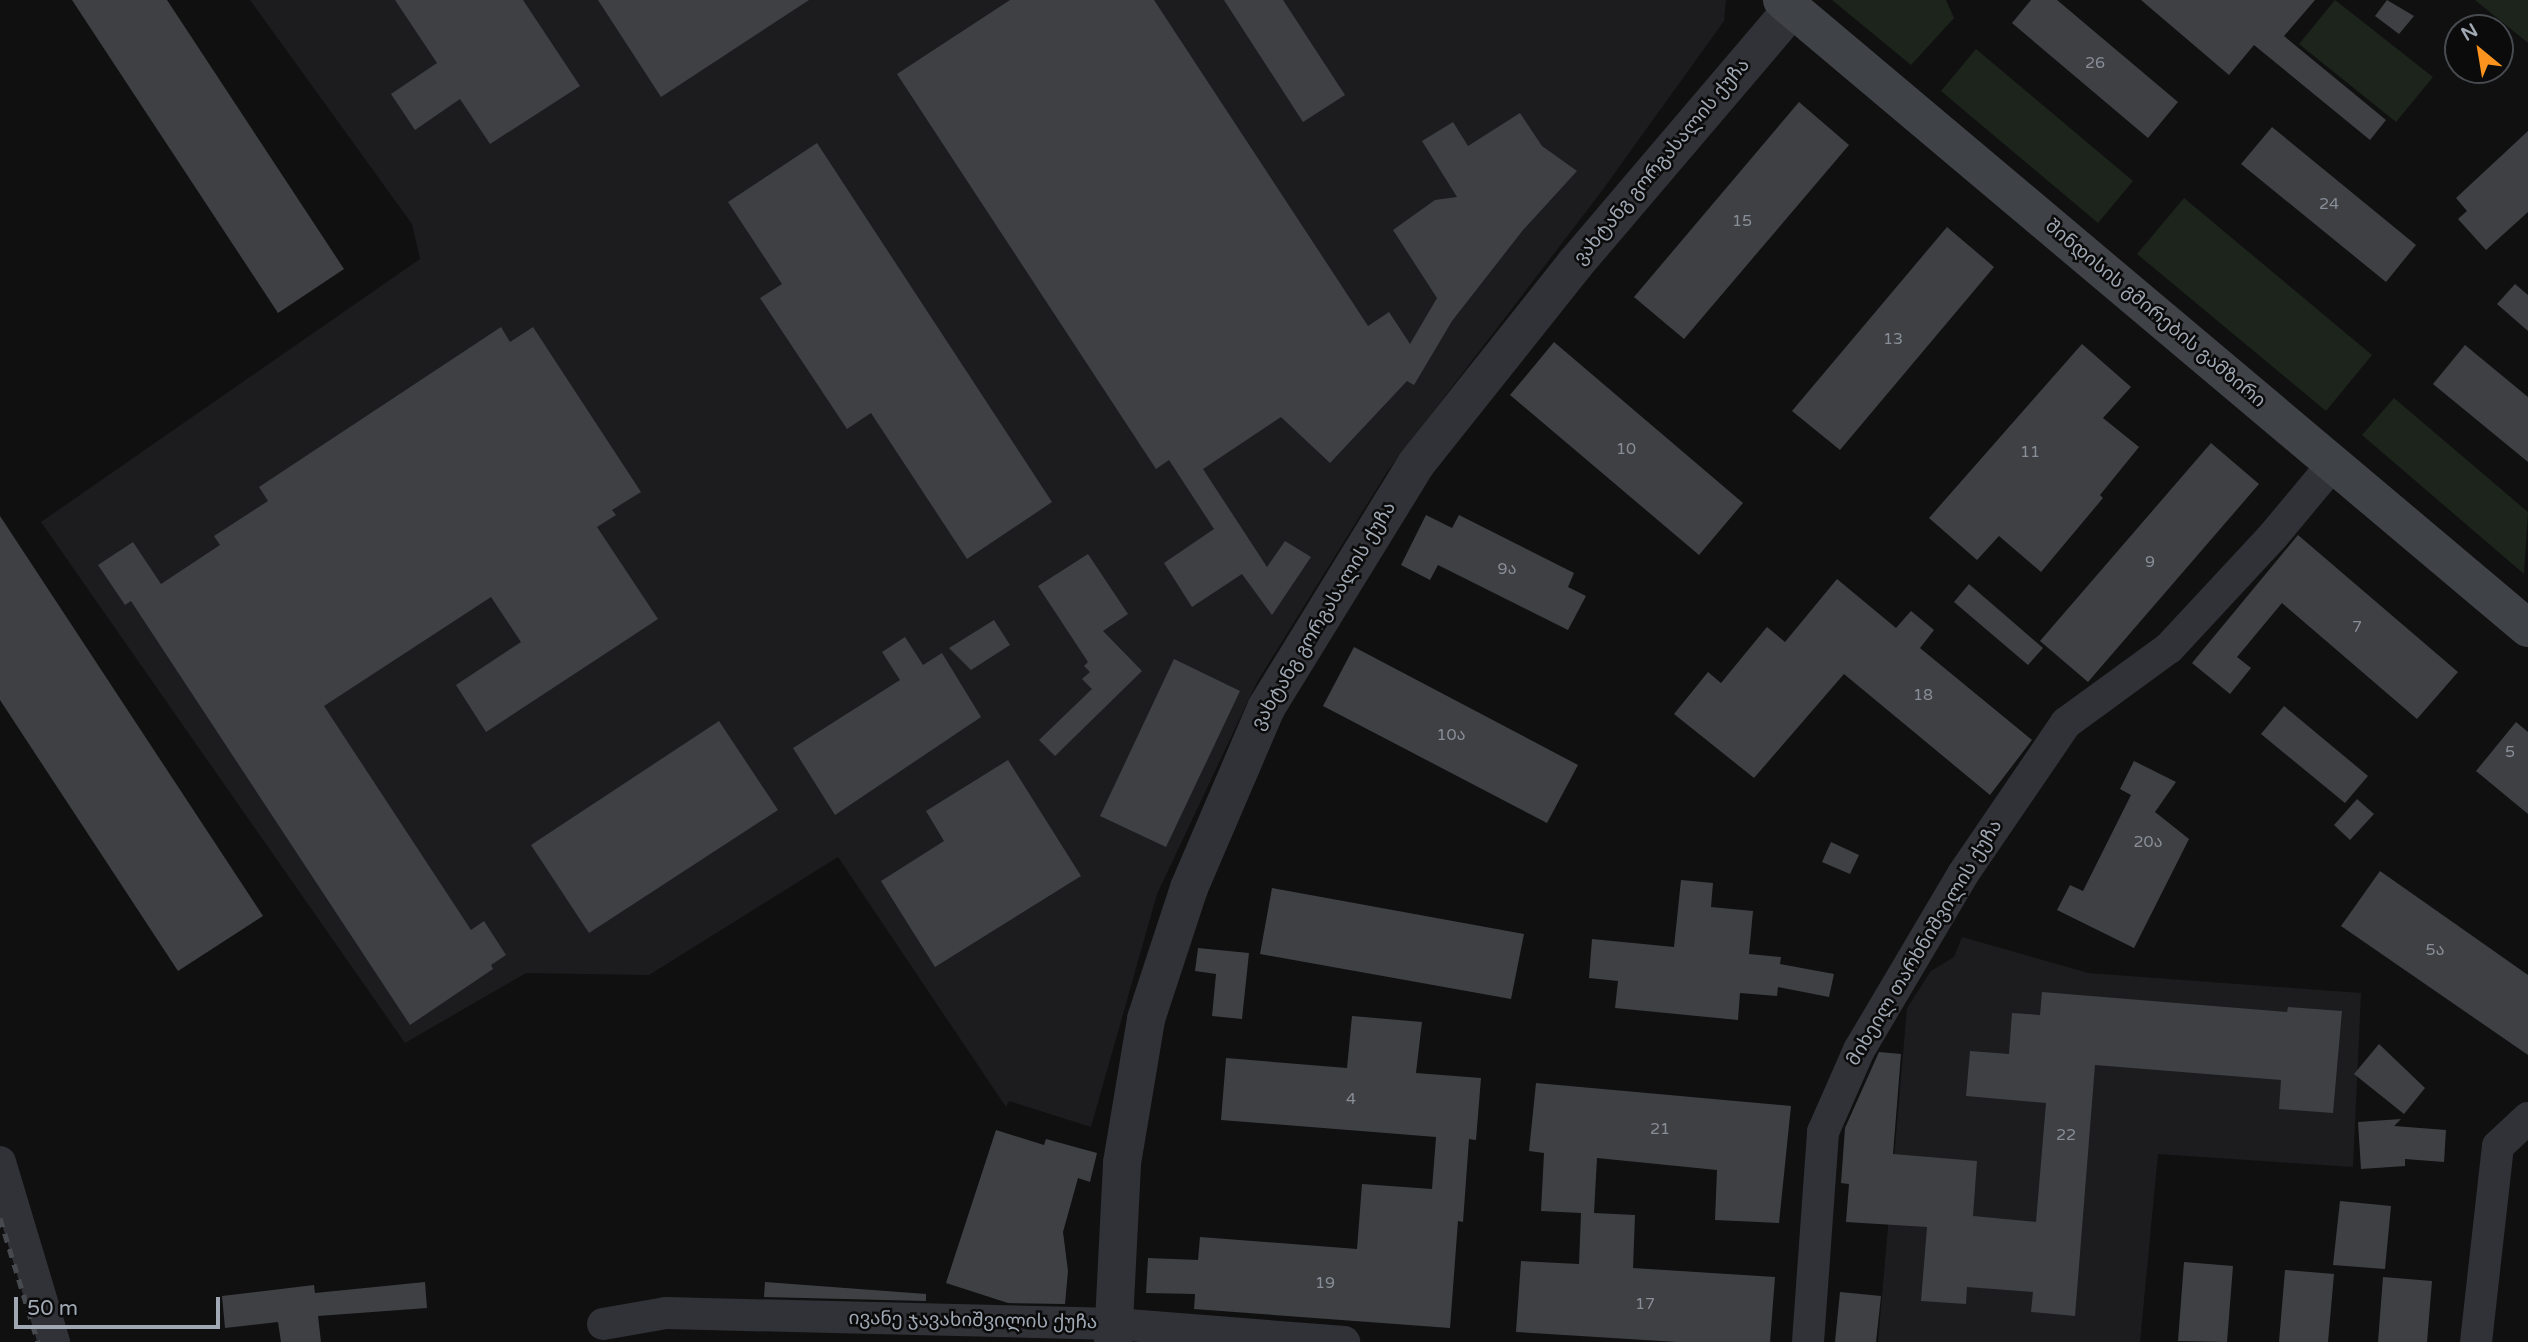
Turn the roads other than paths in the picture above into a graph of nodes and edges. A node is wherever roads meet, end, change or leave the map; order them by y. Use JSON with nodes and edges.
{"nodes":[{"id":1,"x":1787,"y":4,"type":"edge"},
{"id":2,"x":2333,"y":464,"type":"junction"},
{"id":3,"x":2528,"y":628,"type":"edge"},
{"id":4,"x":2528,"y":1118,"type":"edge"},
{"id":5,"x":0,"y":1161,"type":"edge"},
{"id":6,"x":603,"y":1324,"type":"dead end"},
{"id":7,"x":1114,"y":1333,"type":"edge"},
{"id":8,"x":54,"y":1342,"type":"edge"},
{"id":9,"x":1344,"y":1342,"type":"edge"},
{"id":10,"x":1808,"y":1342,"type":"edge"},
{"id":11,"x":2476,"y":1342,"type":"edge"}],
"edges":[{"from":1,"to":2,"type":"main road","name":"შინდისის გმირების გამზირი"},
{"from":1,"to":7,"type":"street","name":"ვახტანგ გორგასალის ქუჩა"},
{"from":2,"to":3,"type":"main road","name":"შინდისის გმირების გამზირი"},
{"from":2,"to":10,"type":"street","name":"მიხეილ თარხნიშვილის ქუჩა"},
{"from":4,"to":11,"type":"street"},
{"from":5,"to":8,"type":"street"},
{"from":6,"to":7,"type":"street","name":"ივანე ჯავახიშვილის ქუჩა"},
{"from":7,"to":9,"type":"street","name":"ივანე ჯავახიშვილის ქუჩა"}]}
